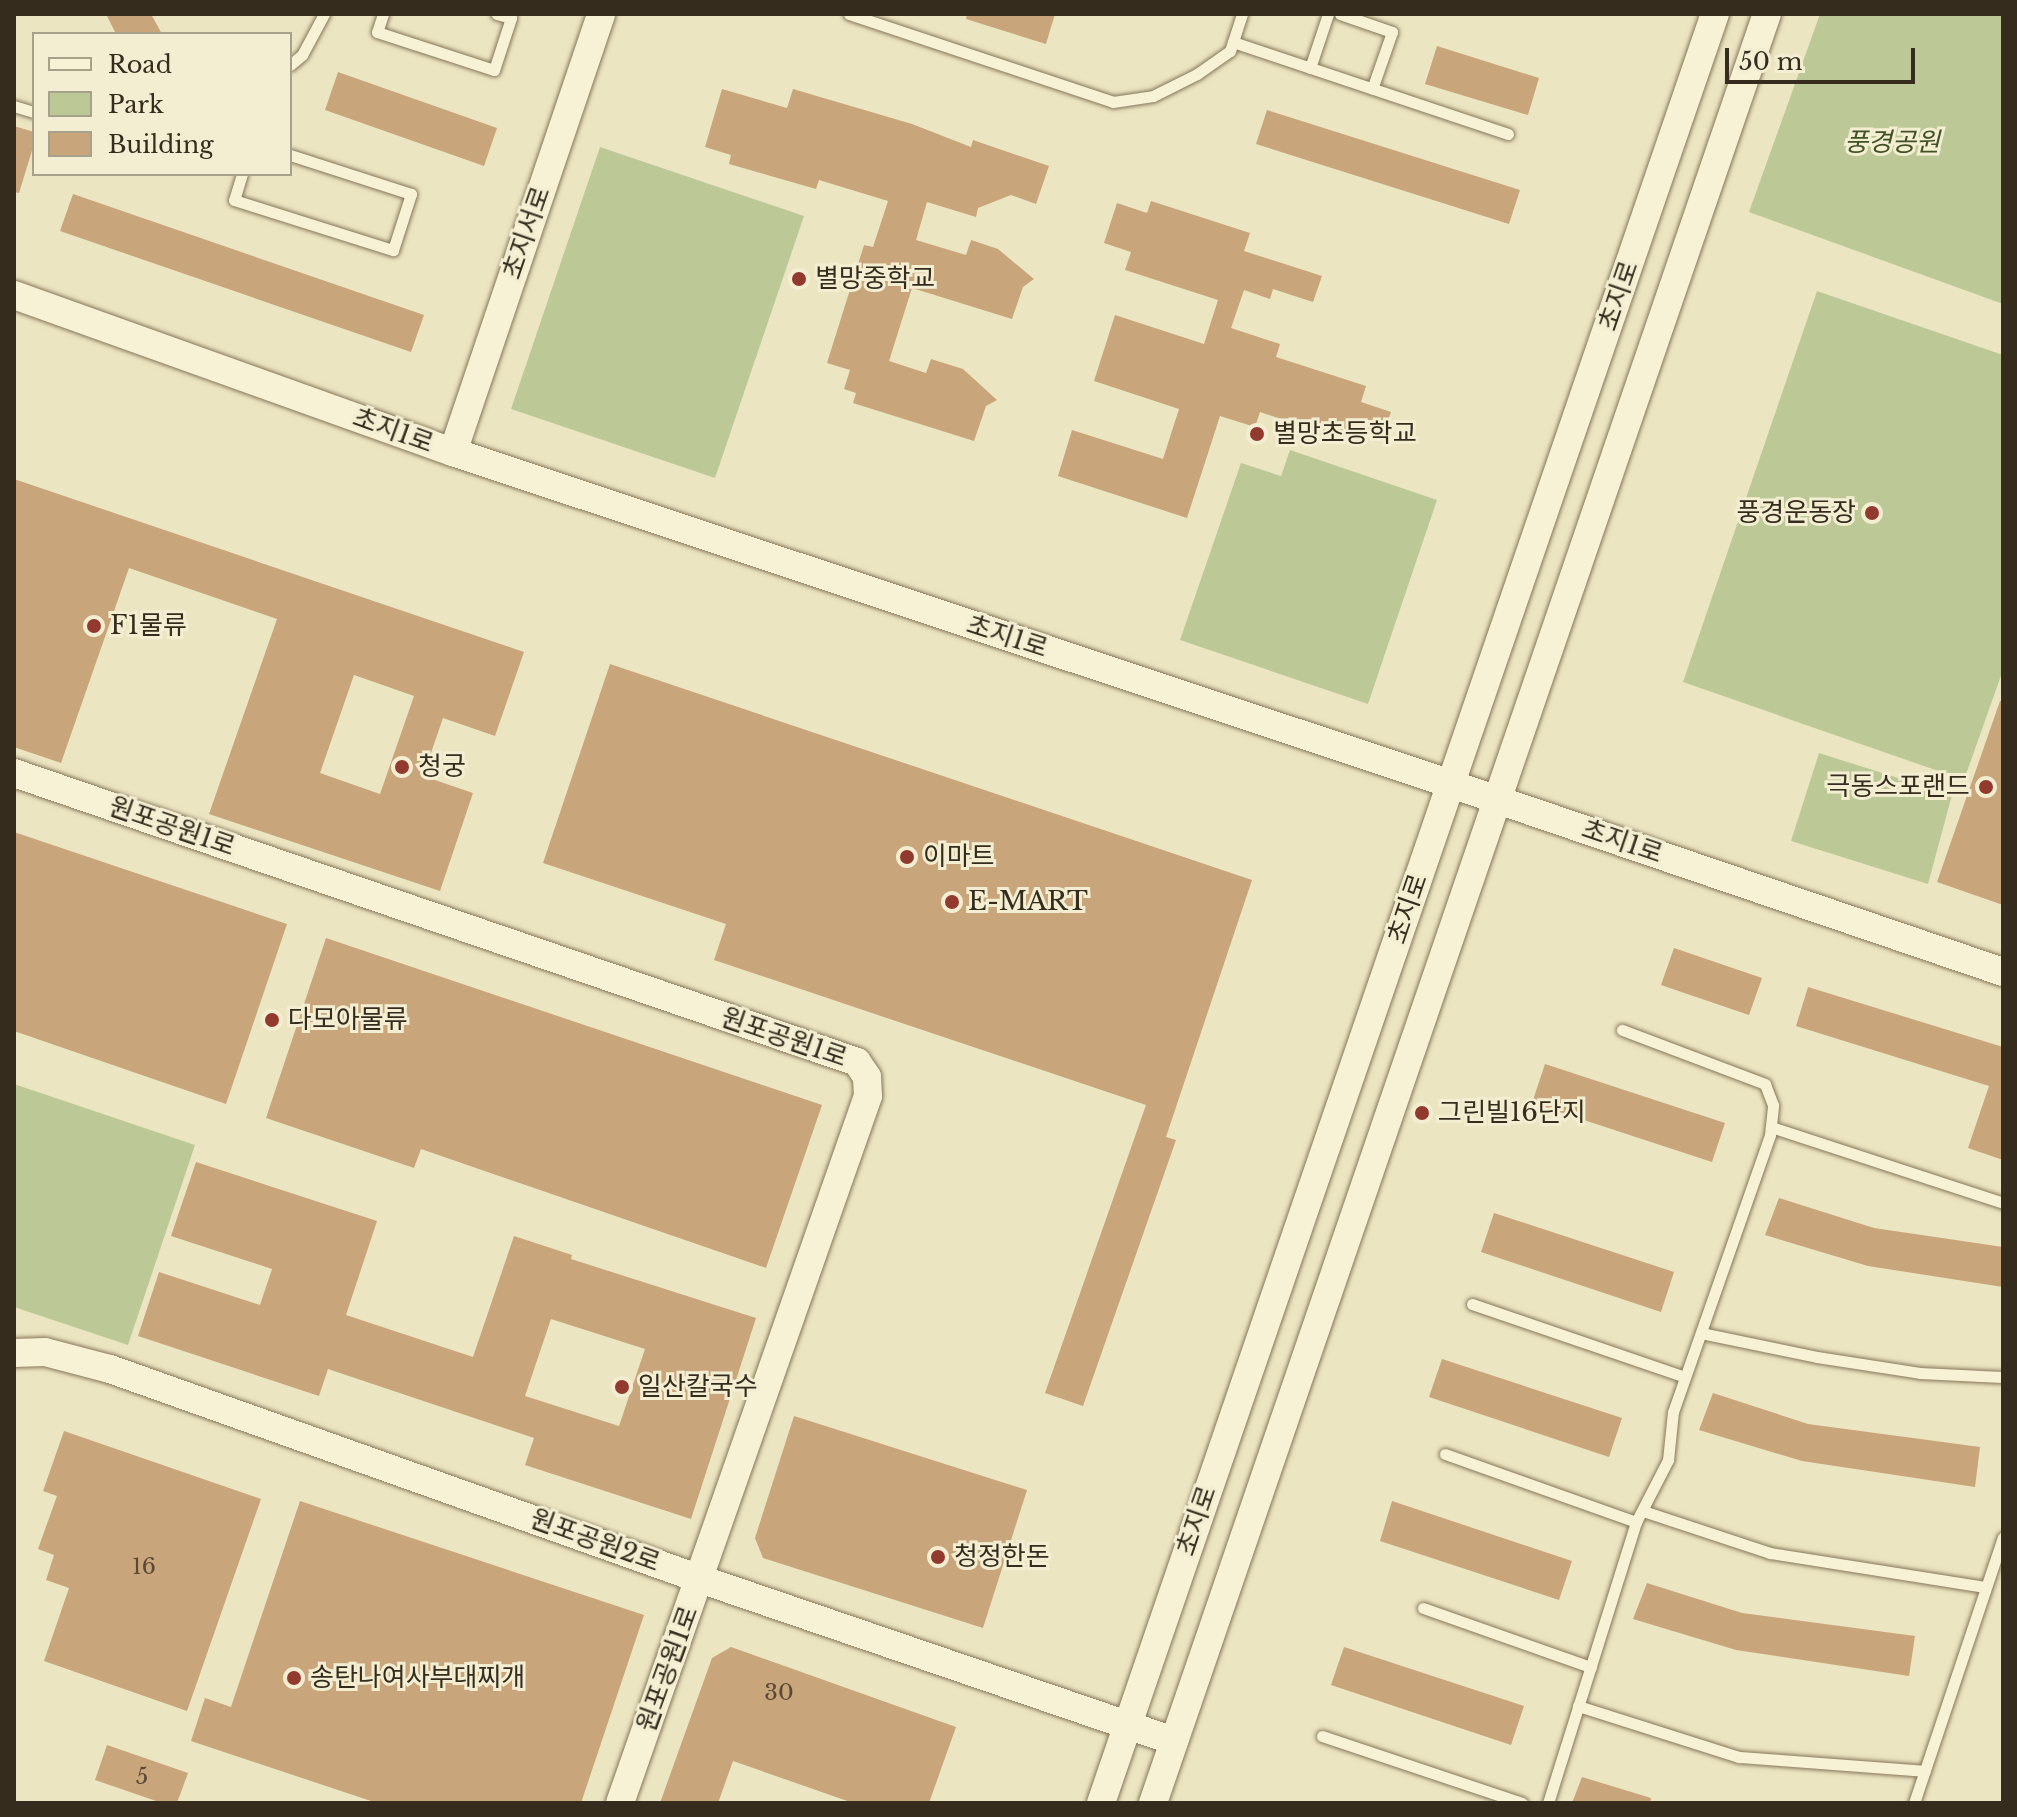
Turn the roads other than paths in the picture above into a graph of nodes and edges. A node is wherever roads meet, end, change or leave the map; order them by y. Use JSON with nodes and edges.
{"nodes":[{"id":1,"x":324,"y":14,"type":"edge"},
{"id":2,"x":383,"y":14,"type":"edge"},
{"id":3,"x":497,"y":14,"type":"edge"},
{"id":4,"x":601,"y":14,"type":"edge"},
{"id":5,"x":849,"y":14,"type":"edge"},
{"id":6,"x":1242,"y":14,"type":"edge"},
{"id":7,"x":1328,"y":14,"type":"edge"},
{"id":8,"x":1340,"y":14,"type":"edge"},
{"id":9,"x":1715,"y":14,"type":"edge"},
{"id":10,"x":1767,"y":14,"type":"edge"},
{"id":11,"x":878,"y":18,"type":"edge"},
{"id":12,"x":1233,"y":42,"type":"junction"},
{"id":13,"x":292,"y":63,"type":"edge"},
{"id":14,"x":1310,"y":68,"type":"junction"},
{"id":15,"x":1372,"y":89,"type":"junction"},
{"id":16,"x":1508,"y":134,"type":"dead end"},
{"id":17,"x":292,"y":156,"type":"edge"},
{"id":18,"x":241,"y":176,"type":"edge"},
{"id":19,"x":14,"y":295,"type":"edge"},
{"id":20,"x":453,"y":452,"type":"junction"},
{"id":21,"x":14,"y":773,"type":"edge"},
{"id":22,"x":1451,"y":784,"type":"junction"},
{"id":23,"x":1499,"y":800,"type":"junction"},
{"id":24,"x":2003,"y":972,"type":"edge"},
{"id":25,"x":1622,"y":1030,"type":"dead end"},
{"id":26,"x":1771,"y":1127,"type":"junction"},
{"id":27,"x":2003,"y":1203,"type":"edge"},
{"id":28,"x":1472,"y":1304,"type":"dead end"},
{"id":29,"x":1701,"y":1333,"type":"junction"},
{"id":30,"x":14,"y":1353,"type":"edge"},
{"id":31,"x":1685,"y":1377,"type":"junction"},
{"id":32,"x":2003,"y":1377,"type":"edge"},
{"id":33,"x":1445,"y":1454,"type":"dead end"},
{"id":34,"x":1640,"y":1517,"type":"junction"},
{"id":35,"x":2003,"y":1537,"type":"edge"},
{"id":36,"x":700,"y":1579,"type":"junction"},
{"id":37,"x":1984,"y":1587,"type":"junction"},
{"id":38,"x":1423,"y":1608,"type":"dead end"},
{"id":39,"x":1591,"y":1667,"type":"junction"},
{"id":40,"x":1578,"y":1706,"type":"junction"},
{"id":41,"x":1127,"y":1725,"type":"junction"},
{"id":42,"x":1322,"y":1736,"type":"dead end"},
{"id":43,"x":1174,"y":1741,"type":"junction"},
{"id":44,"x":1924,"y":1771,"type":"junction"},
{"id":45,"x":620,"y":1803,"type":"edge"},
{"id":46,"x":1101,"y":1803,"type":"edge"},
{"id":47,"x":1153,"y":1803,"type":"edge"},
{"id":48,"x":1522,"y":1803,"type":"edge"},
{"id":49,"x":1548,"y":1803,"type":"edge"},
{"id":50,"x":1914,"y":1803,"type":"edge"}],
"edges":[{"from":1,"to":13,"type":"lane"},
{"from":2,"to":3,"type":"lane"},
{"from":4,"to":20,"type":"street","name":"초지서로"},
{"from":5,"to":11,"type":"lane"},
{"from":6,"to":12,"type":"lane"},
{"from":7,"to":14,"type":"lane"},
{"from":8,"to":15,"type":"lane"},
{"from":9,"to":22,"type":"street","name":"초지로"},
{"from":10,"to":23,"type":"street","name":"초지로"},
{"from":11,"to":12,"type":"lane"},
{"from":12,"to":14,"type":"lane"},
{"from":14,"to":15,"type":"lane"},
{"from":15,"to":16,"type":"lane"},
{"from":17,"to":18,"type":"lane"},
{"from":19,"to":20,"type":"street","name":"초지1로"},
{"from":20,"to":22,"type":"street","name":"초지1로"},
{"from":21,"to":36,"type":"street","name":"원포공원1로"},
{"from":22,"to":23,"type":"street","name":"초지1로"},
{"from":22,"to":41,"type":"street","name":"초지로"},
{"from":23,"to":24,"type":"street","name":"초지1로"},
{"from":23,"to":43,"type":"street","name":"초지로"},
{"from":25,"to":26,"type":"lane"},
{"from":26,"to":27,"type":"lane"},
{"from":26,"to":29,"type":"lane"},
{"from":28,"to":31,"type":"lane"},
{"from":29,"to":31,"type":"lane"},
{"from":29,"to":32,"type":"lane"},
{"from":30,"to":36,"type":"street","name":"원포공원2로"},
{"from":31,"to":34,"type":"lane"},
{"from":33,"to":34,"type":"lane"},
{"from":34,"to":37,"type":"lane"},
{"from":34,"to":39,"type":"lane"},
{"from":35,"to":37,"type":"lane"},
{"from":36,"to":41,"type":"street","name":"원포공원2로"},
{"from":36,"to":45,"type":"street","name":"원포공원1로"},
{"from":37,"to":44,"type":"lane"},
{"from":38,"to":39,"type":"lane"},
{"from":39,"to":40,"type":"lane"},
{"from":40,"to":44,"type":"lane"},
{"from":40,"to":49,"type":"lane"},
{"from":41,"to":43,"type":"street","name":"원포공원2로"},
{"from":41,"to":46,"type":"street","name":"초지로"},
{"from":42,"to":48,"type":"lane"},
{"from":43,"to":47,"type":"street","name":"초지로"},
{"from":44,"to":50,"type":"lane"}]}
